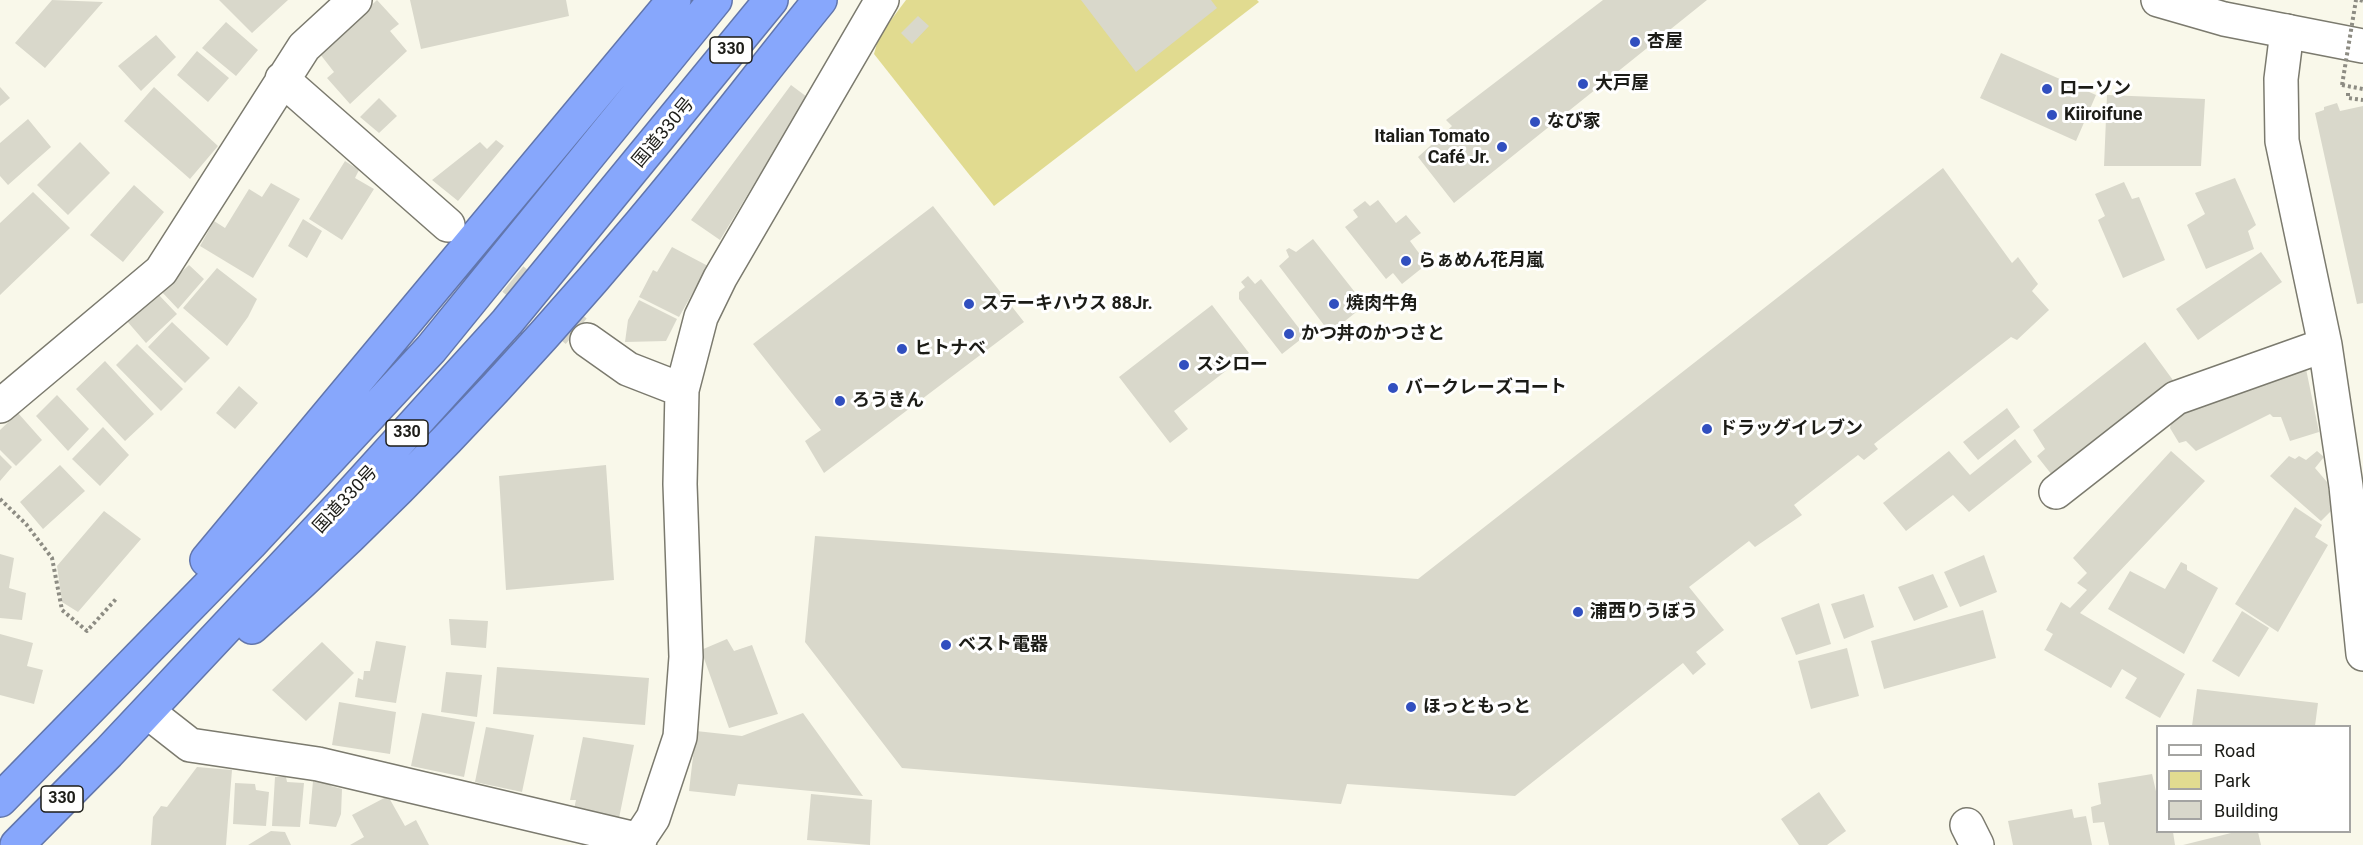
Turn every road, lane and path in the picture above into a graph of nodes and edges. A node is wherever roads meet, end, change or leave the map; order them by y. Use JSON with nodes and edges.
{"nodes":[{"id":1,"x":355,"y":0,"type":"edge"},
{"id":2,"x":674,"y":0,"type":"edge"},
{"id":3,"x":715,"y":0,"type":"edge"},
{"id":4,"x":771,"y":0,"type":"edge"},
{"id":5,"x":820,"y":0,"type":"edge"},
{"id":6,"x":882,"y":0,"type":"edge"},
{"id":7,"x":2158,"y":0,"type":"edge"},
{"id":8,"x":2360,"y":0,"type":"edge"},
{"id":9,"x":2287,"y":32,"type":"junction"},
{"id":10,"x":2363,"y":46,"type":"edge"},
{"id":11,"x":282,"y":79,"type":"junction"},
{"id":12,"x":2363,"y":89,"type":"edge"},
{"id":13,"x":2348,"y":93,"type":"dead end"},
{"id":14,"x":2363,"y":100,"type":"edge"},
{"id":15,"x":447,"y":225,"type":"tunnel mouth"},
{"id":16,"x":587,"y":340,"type":"tunnel mouth"},
{"id":17,"x":2325,"y":345,"type":"junction"},
{"id":18,"x":682,"y":390,"type":"junction"},
{"id":19,"x":0,"y":406,"type":"edge"},
{"id":20,"x":2055,"y":492,"type":"dead end"},
{"id":21,"x":0,"y":500,"type":"edge"},
{"id":22,"x":116,"y":599,"type":"dead end"},
{"id":23,"x":2363,"y":654,"type":"edge"},
{"id":24,"x":153,"y":716,"type":"junction"},
{"id":25,"x":78,"y":721,"type":"junction"},
{"id":26,"x":108,"y":753,"type":"junction"},
{"id":27,"x":0,"y":801,"type":"edge"},
{"id":28,"x":637,"y":842,"type":"edge"},
{"id":29,"x":17,"y":845,"type":"edge"}],
"edges":[{"from":1,"to":11,"type":"street"},
{"from":2,"to":25,"type":"highway"},
{"from":3,"to":25,"type":"highway","number":"330"},
{"from":4,"to":26,"type":"highway","name":"国道330号","number":"330"},
{"from":5,"to":24,"type":"highway"},
{"from":6,"to":18,"type":"street"},
{"from":7,"to":9,"type":"street"},
{"from":8,"to":12,"type":"path","bridge":true},
{"from":9,"to":10,"type":"street"},
{"from":9,"to":17,"type":"street"},
{"from":11,"to":15,"type":"street"},
{"from":11,"to":19,"type":"street"},
{"from":13,"to":14,"type":"path"},
{"from":16,"to":18,"type":"street"},
{"from":17,"to":20,"type":"street"},
{"from":17,"to":23,"type":"street"},
{"from":18,"to":28,"type":"street"},
{"from":21,"to":22,"type":"path"},
{"from":24,"to":26,"type":"highway"},
{"from":24,"to":28,"type":"street"},
{"from":25,"to":27,"type":"highway","number":"330"},
{"from":26,"to":29,"type":"highway","name":"国道330号","number":"330"}]}
